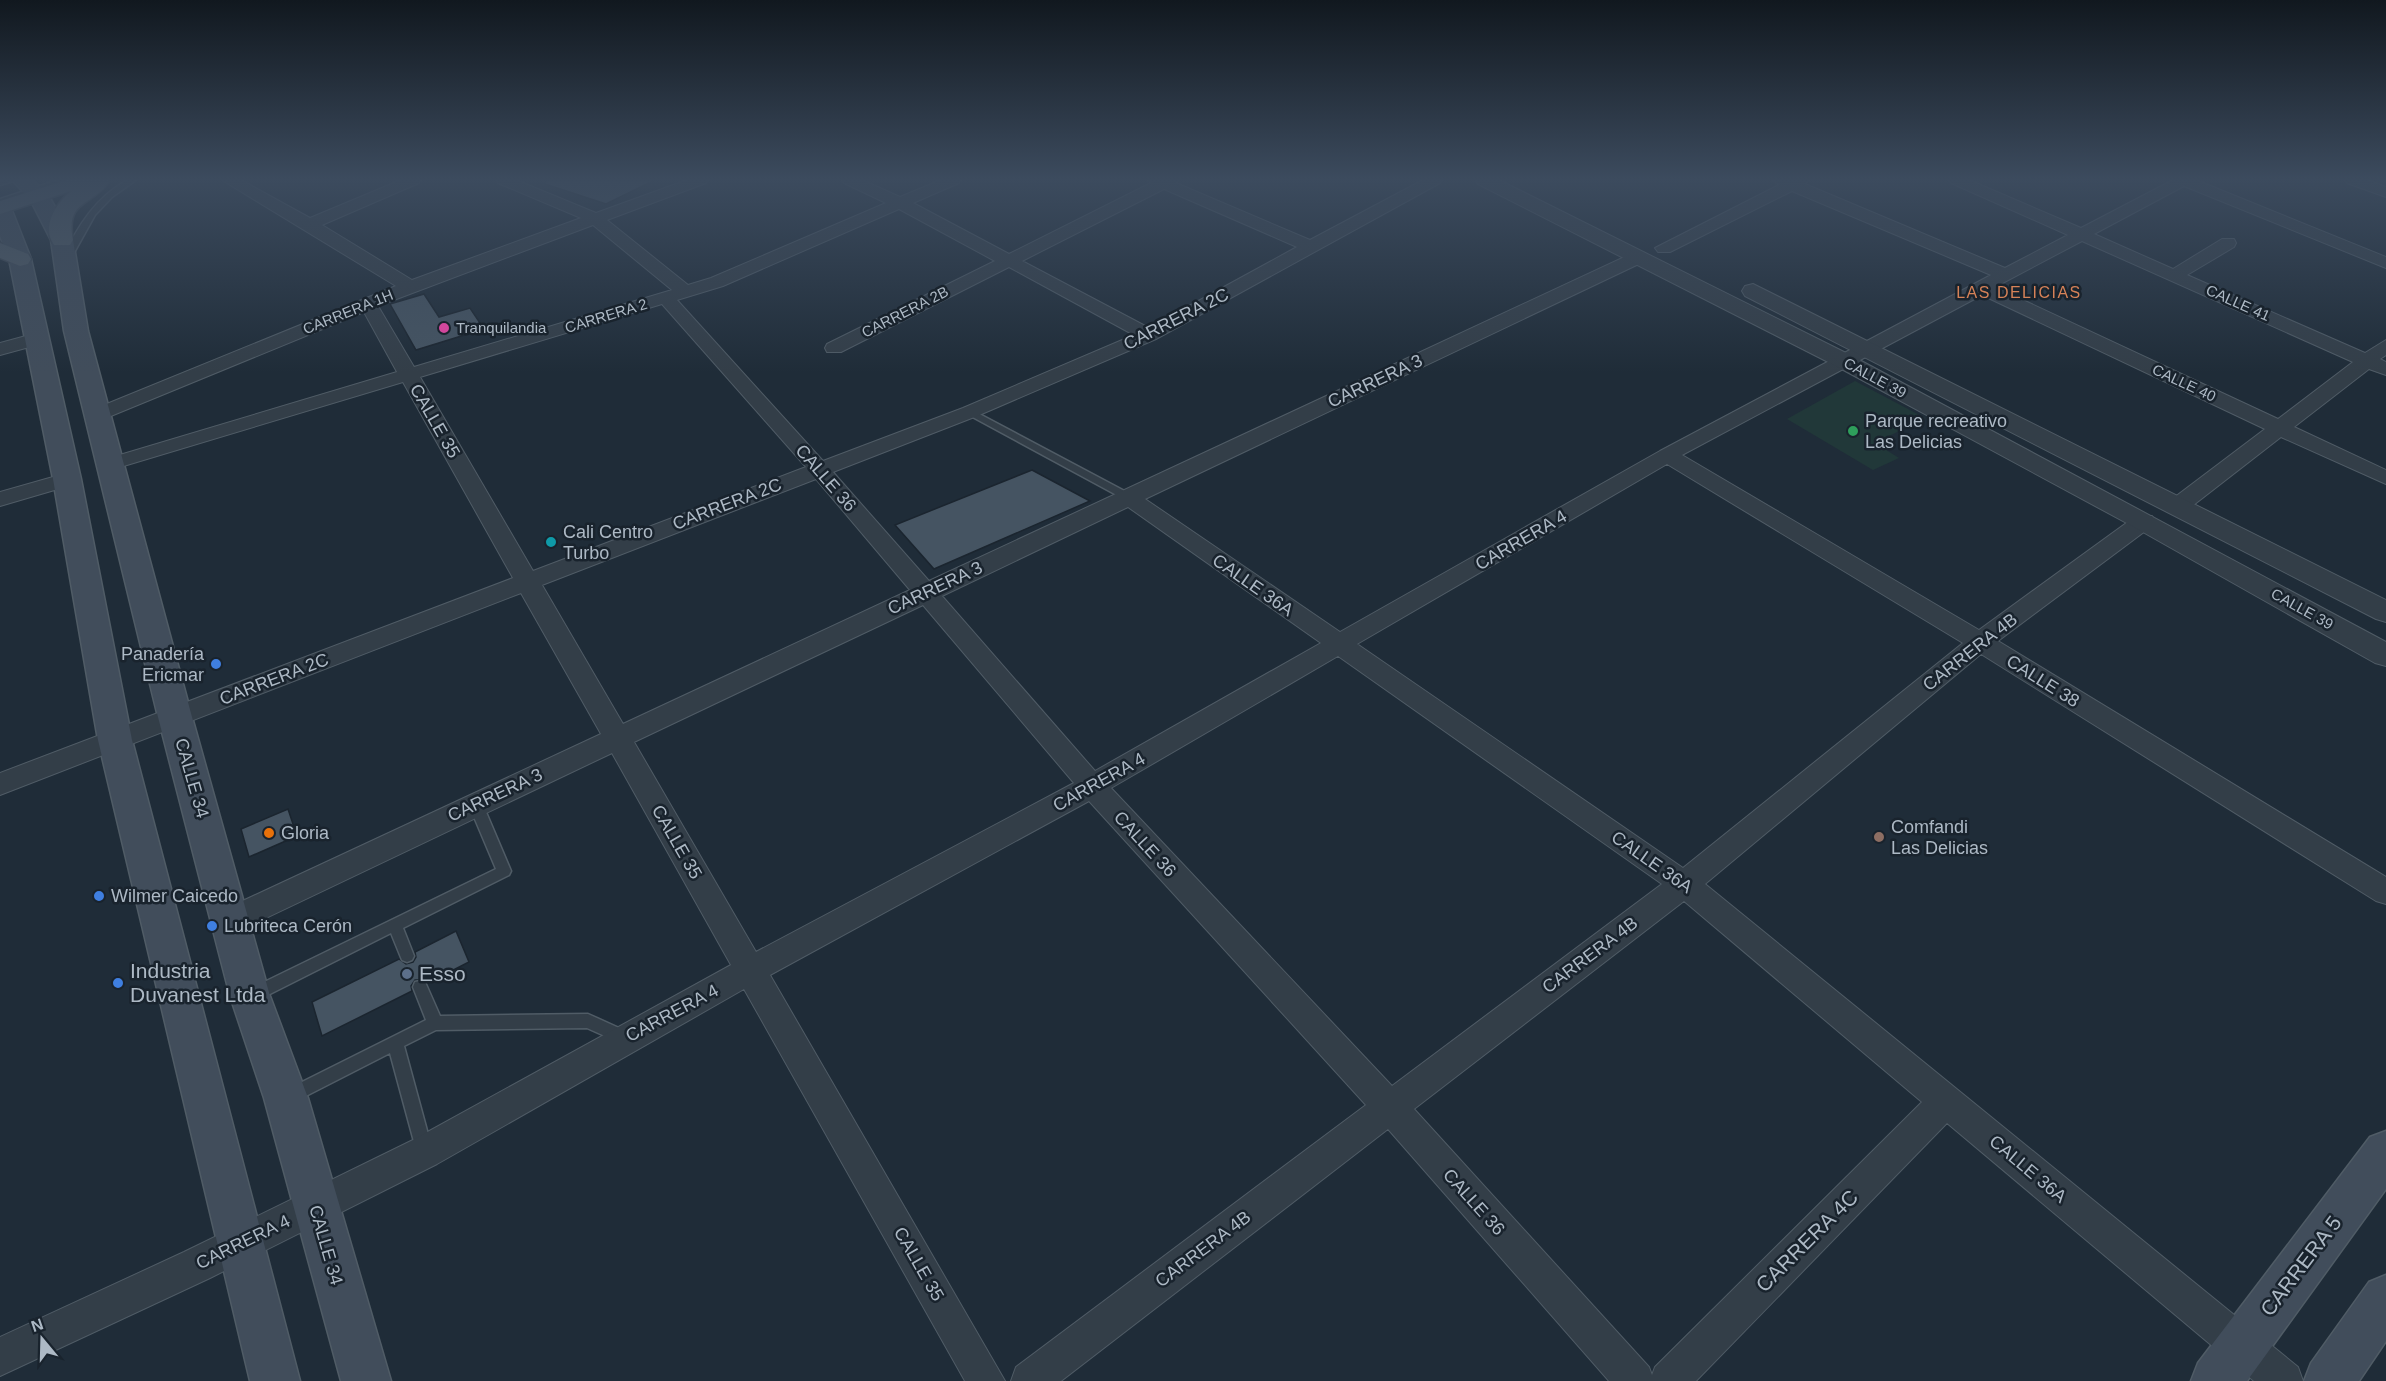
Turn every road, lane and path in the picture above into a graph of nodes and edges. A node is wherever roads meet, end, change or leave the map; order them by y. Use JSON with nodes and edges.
{"nodes":[{"id":1,"x":61,"y":244,"type":"edge"},
{"id":2,"x":63,"y":244,"type":"edge"},
{"id":3,"x":68,"y":244,"type":"edge"},
{"id":4,"x":342,"y":244,"type":"edge"},
{"id":5,"x":524,"y":244,"type":"edge"},
{"id":6,"x":622,"y":244,"type":"edge"},
{"id":7,"x":804,"y":244,"type":"edge"},
{"id":8,"x":976,"y":244,"type":"edge"},
{"id":9,"x":1039,"y":244,"type":"edge"},
{"id":10,"x":1305,"y":244,"type":"edge"},
{"id":11,"x":1316,"y":244,"type":"edge"},
{"id":12,"x":1614,"y":244,"type":"edge"},
{"id":13,"x":1657,"y":244,"type":"edge"},
{"id":14,"x":1671,"y":244,"type":"edge"},
{"id":15,"x":1935,"y":244,"type":"edge"},
{"id":16,"x":2062,"y":244,"type":"edge"},
{"id":17,"x":2105,"y":244,"type":"edge"},
{"id":18,"x":2226,"y":244,"type":"edge"},
{"id":19,"x":2341,"y":244,"type":"edge"},
{"id":20,"x":1311,"y":247,"type":"junction"},
{"id":21,"x":1664,"y":248,"type":"junction"},
{"id":22,"x":64,"y":250,"type":"junction"},
{"id":23,"x":10,"y":254,"type":"edge"},
{"id":24,"x":1639,"y":257,"type":"junction"},
{"id":25,"x":1007,"y":261,"type":"junction"},
{"id":26,"x":2386,"y":263,"type":"edge"},
{"id":27,"x":2005,"y":275,"type":"junction"},
{"id":28,"x":2174,"y":275,"type":"junction"},
{"id":29,"x":410,"y":287,"type":"junction"},
{"id":30,"x":1982,"y":288,"type":"junction"},
{"id":31,"x":675,"y":295,"type":"junction"},
{"id":32,"x":368,"y":304,"type":"junction"},
{"id":33,"x":1149,"y":336,"type":"junction"},
{"id":34,"x":37,"y":339,"type":"junction"},
{"id":35,"x":2386,"y":346,"type":"edge"},
{"id":36,"x":834,"y":348,"type":"dead end"},
{"id":37,"x":1869,"y":348,"type":"junction"},
{"id":38,"x":0,"y":349,"type":"edge"},
{"id":39,"x":2367,"y":360,"type":"junction"},
{"id":40,"x":1844,"y":361,"type":"junction"},
{"id":41,"x":2386,"y":369,"type":"edge"},
{"id":42,"x":408,"y":375,"type":"junction"},
{"id":43,"x":970,"y":412,"type":"junction"},
{"id":44,"x":99,"y":414,"type":"junction"},
{"id":45,"x":2280,"y":428,"type":"junction"},
{"id":46,"x":1667,"y":455,"type":"junction"},
{"id":47,"x":110,"y":464,"type":"junction"},
{"id":48,"x":819,"y":469,"type":"junction"},
{"id":49,"x":2386,"y":478,"type":"edge"},
{"id":50,"x":67,"y":479,"type":"junction"},
{"id":51,"x":1128,"y":497,"type":"junction"},
{"id":52,"x":0,"y":499,"type":"edge"},
{"id":53,"x":2179,"y":505,"type":"junction"},
{"id":54,"x":2144,"y":521,"type":"junction"},
{"id":55,"x":527,"y":581,"type":"junction"},
{"id":56,"x":924,"y":593,"type":"junction"},
{"id":57,"x":2386,"y":612,"type":"edge"},
{"id":58,"x":1980,"y":642,"type":"junction"},
{"id":59,"x":1339,"y":646,"type":"junction"},
{"id":60,"x":2386,"y":655,"type":"edge"},
{"id":61,"x":175,"y":717,"type":"junction"},
{"id":62,"x":617,"y":738,"type":"junction"},
{"id":63,"x":115,"y":740,"type":"junction"},
{"id":64,"x":0,"y":784,"type":"edge"},
{"id":65,"x":1092,"y":786,"type":"junction"},
{"id":66,"x":476,"y":805,"type":"junction"},
{"id":67,"x":1684,"y":884,"type":"junction"},
{"id":68,"x":2386,"y":892,"type":"edge"},
{"id":69,"x":231,"y":920,"type":"junction"},
{"id":70,"x":395,"y":925,"type":"junction"},
{"id":71,"x":407,"y":956,"type":"dead end"},
{"id":72,"x":752,"y":971,"type":"junction"},
{"id":73,"x":420,"y":987,"type":"dead end"},
{"id":74,"x":267,"y":988,"type":"junction"},
{"id":75,"x":435,"y":1023,"type":"junction"},
{"id":76,"x":625,"y":1038,"type":"junction"},
{"id":77,"x":395,"y":1043,"type":"junction"},
{"id":78,"x":301,"y":1090,"type":"junction"},
{"id":79,"x":1946,"y":1101,"type":"junction"},
{"id":80,"x":1389,"y":1106,"type":"junction"},
{"id":81,"x":425,"y":1152,"type":"junction"},
{"id":82,"x":2386,"y":1152,"type":"edge"},
{"id":83,"x":315,"y":1207,"type":"junction"},
{"id":84,"x":242,"y":1242,"type":"junction"},
{"id":85,"x":2386,"y":1299,"type":"edge"},
{"id":86,"x":0,"y":1357,"type":"edge"},
{"id":87,"x":2229,"y":1363,"type":"edge"},
{"id":88,"x":275,"y":1381,"type":"edge"},
{"id":89,"x":366,"y":1381,"type":"edge"},
{"id":90,"x":986,"y":1381,"type":"edge"},
{"id":91,"x":1030,"y":1381,"type":"edge"},
{"id":92,"x":1635,"y":1381,"type":"edge"},
{"id":93,"x":1669,"y":1381,"type":"edge"},
{"id":94,"x":2284,"y":1381,"type":"edge"},
{"id":95,"x":2329,"y":1381,"type":"edge"}],
"edges":[{"from":1,"to":22,"type":"main road","name":"CALLE 34"},
{"from":2,"to":22,"type":"main road"},
{"from":3,"to":22,"type":"lane"},
{"from":4,"to":29,"type":"street"},
{"from":5,"to":29,"type":"street","name":"CARRERA 1H"},
{"from":6,"to":31,"type":"street"},
{"from":7,"to":31,"type":"street","name":"CARRERA 2"},
{"from":8,"to":25,"type":"street"},
{"from":9,"to":25,"type":"street","name":"CARRERA 2B"},
{"from":10,"to":20,"type":"street"},
{"from":11,"to":20,"type":"street","name":"CARRERA 2C"},
{"from":12,"to":24,"type":"street","name":"CALLE 39"},
{"from":13,"to":21,"type":"street","name":"CALLE 39"},
{"from":14,"to":21,"type":"street"},
{"from":15,"to":27,"type":"street"},
{"from":16,"to":27,"type":"street","name":"CARRERA 4"},
{"from":17,"to":28,"type":"street","name":"CALLE 41"},
{"from":18,"to":28,"type":"street"},
{"from":19,"to":26,"type":"street"},
{"from":20,"to":33,"type":"street","name":"CARRERA 2C"},
{"from":21,"to":37,"type":"street","name":"CALLE 39"},
{"from":22,"to":44,"type":"main road","name":"CALLE 34"},
{"from":23,"to":34,"type":"main road"},
{"from":24,"to":40,"type":"street","name":"CALLE 39"},
{"from":24,"to":51,"type":"street","name":"CARRERA 3"},
{"from":25,"to":33,"type":"street"},
{"from":25,"to":36,"type":"street","name":"CARRERA 2B"},
{"from":27,"to":30,"type":"street","name":"CARRERA 4"},
{"from":28,"to":39,"type":"street","name":"CALLE 41"},
{"from":29,"to":32,"type":"street","name":"CARRERA 1H"},
{"from":30,"to":37,"type":"street","name":"CARRERA 4"},
{"from":30,"to":45,"type":"street","name":"CALLE 40"},
{"from":31,"to":42,"type":"street","name":"CARRERA 2"},
{"from":31,"to":48,"type":"street","name":"CALLE 36"},
{"from":32,"to":42,"type":"street","name":"CALLE 35"},
{"from":32,"to":44,"type":"street","name":"CARRERA 1H"},
{"from":33,"to":43,"type":"street","name":"CARRERA 2C"},
{"from":34,"to":38,"type":"street"},
{"from":34,"to":50,"type":"main road"},
{"from":35,"to":39,"type":"street"},
{"from":37,"to":40,"type":"street","name":"CARRERA 4"},
{"from":37,"to":53,"type":"street","name":"CALLE 39"},
{"from":39,"to":41,"type":"street","name":"CALLE 41"},
{"from":39,"to":45,"type":"street"},
{"from":40,"to":46,"type":"street","name":"CARRERA 4"},
{"from":40,"to":54,"type":"street","name":"CALLE 39"},
{"from":42,"to":47,"type":"street","name":"CARRERA 2"},
{"from":42,"to":55,"type":"street","name":"CALLE 35"},
{"from":43,"to":48,"type":"street","name":"CARRERA 2C"},
{"from":43,"to":51,"type":"lane","name":"CALLE 36A"},
{"from":44,"to":47,"type":"main road","name":"CALLE 34"},
{"from":45,"to":49,"type":"street","name":"CALLE 40"},
{"from":45,"to":53,"type":"street"},
{"from":46,"to":58,"type":"street","name":"CALLE 38"},
{"from":46,"to":59,"type":"street","name":"CARRERA 4"},
{"from":47,"to":61,"type":"main road","name":"CALLE 34"},
{"from":48,"to":55,"type":"street","name":"CARRERA 2C"},
{"from":48,"to":56,"type":"street","name":"CALLE 36"},
{"from":50,"to":52,"type":"street"},
{"from":50,"to":63,"type":"main road"},
{"from":51,"to":56,"type":"street","name":"CARRERA 3"},
{"from":51,"to":59,"type":"street","name":"CALLE 36A"},
{"from":53,"to":57,"type":"street","name":"CALLE 39"},
{"from":54,"to":58,"type":"street","name":"CARRERA 4B"},
{"from":54,"to":60,"type":"street","name":"CALLE 39"},
{"from":55,"to":61,"type":"street","name":"CARRERA 2C"},
{"from":55,"to":62,"type":"street","name":"CALLE 35"},
{"from":56,"to":62,"type":"street","name":"CARRERA 3"},
{"from":56,"to":65,"type":"street","name":"CALLE 36"},
{"from":58,"to":67,"type":"street","name":"CARRERA 4B"},
{"from":58,"to":68,"type":"street","name":"CALLE 38"},
{"from":59,"to":65,"type":"street","name":"CARRERA 4"},
{"from":59,"to":67,"type":"street","name":"CALLE 36A"},
{"from":61,"to":63,"type":"street","name":"CARRERA 2C"},
{"from":61,"to":69,"type":"main road","name":"CALLE 34"},
{"from":62,"to":66,"type":"street","name":"CARRERA 3"},
{"from":62,"to":72,"type":"street","name":"CALLE 35"},
{"from":63,"to":64,"type":"street","name":"CARRERA 2C"},
{"from":63,"to":84,"type":"main road"},
{"from":65,"to":72,"type":"street","name":"CARRERA 4"},
{"from":65,"to":80,"type":"street","name":"CALLE 36"},
{"from":66,"to":69,"type":"street","name":"CARRERA 3"},
{"from":66,"to":70,"type":"lane"},
{"from":67,"to":79,"type":"street","name":"CALLE 36A"},
{"from":67,"to":80,"type":"street","name":"CARRERA 4B"},
{"from":69,"to":74,"type":"main road","name":"CALLE 34"},
{"from":70,"to":71,"type":"lane"},
{"from":70,"to":74,"type":"lane"},
{"from":72,"to":76,"type":"street","name":"CARRERA 4"},
{"from":72,"to":90,"type":"street","name":"CALLE 35"},
{"from":73,"to":75,"type":"lane"},
{"from":74,"to":78,"type":"main road","name":"CALLE 34"},
{"from":75,"to":76,"type":"lane"},
{"from":75,"to":77,"type":"lane"},
{"from":76,"to":81,"type":"street","name":"CARRERA 4"},
{"from":77,"to":78,"type":"lane"},
{"from":77,"to":81,"type":"lane"},
{"from":78,"to":83,"type":"main road","name":"CALLE 34"},
{"from":79,"to":87,"type":"street","name":"CALLE 36A"},
{"from":79,"to":93,"type":"street","name":"CARRERA 4C"},
{"from":80,"to":91,"type":"street","name":"CARRERA 4B"},
{"from":80,"to":92,"type":"street","name":"CALLE 36"},
{"from":81,"to":83,"type":"street","name":"CARRERA 4"},
{"from":82,"to":87,"type":"main road","name":"CARRERA 5"},
{"from":83,"to":84,"type":"street","name":"CARRERA 4"},
{"from":83,"to":89,"type":"main road","name":"CALLE 34"},
{"from":84,"to":86,"type":"street","name":"CARRERA 4"},
{"from":84,"to":88,"type":"main road"},
{"from":85,"to":95,"type":"main road"},
{"from":87,"to":94,"type":"street","name":"CALLE 36A"}]}
